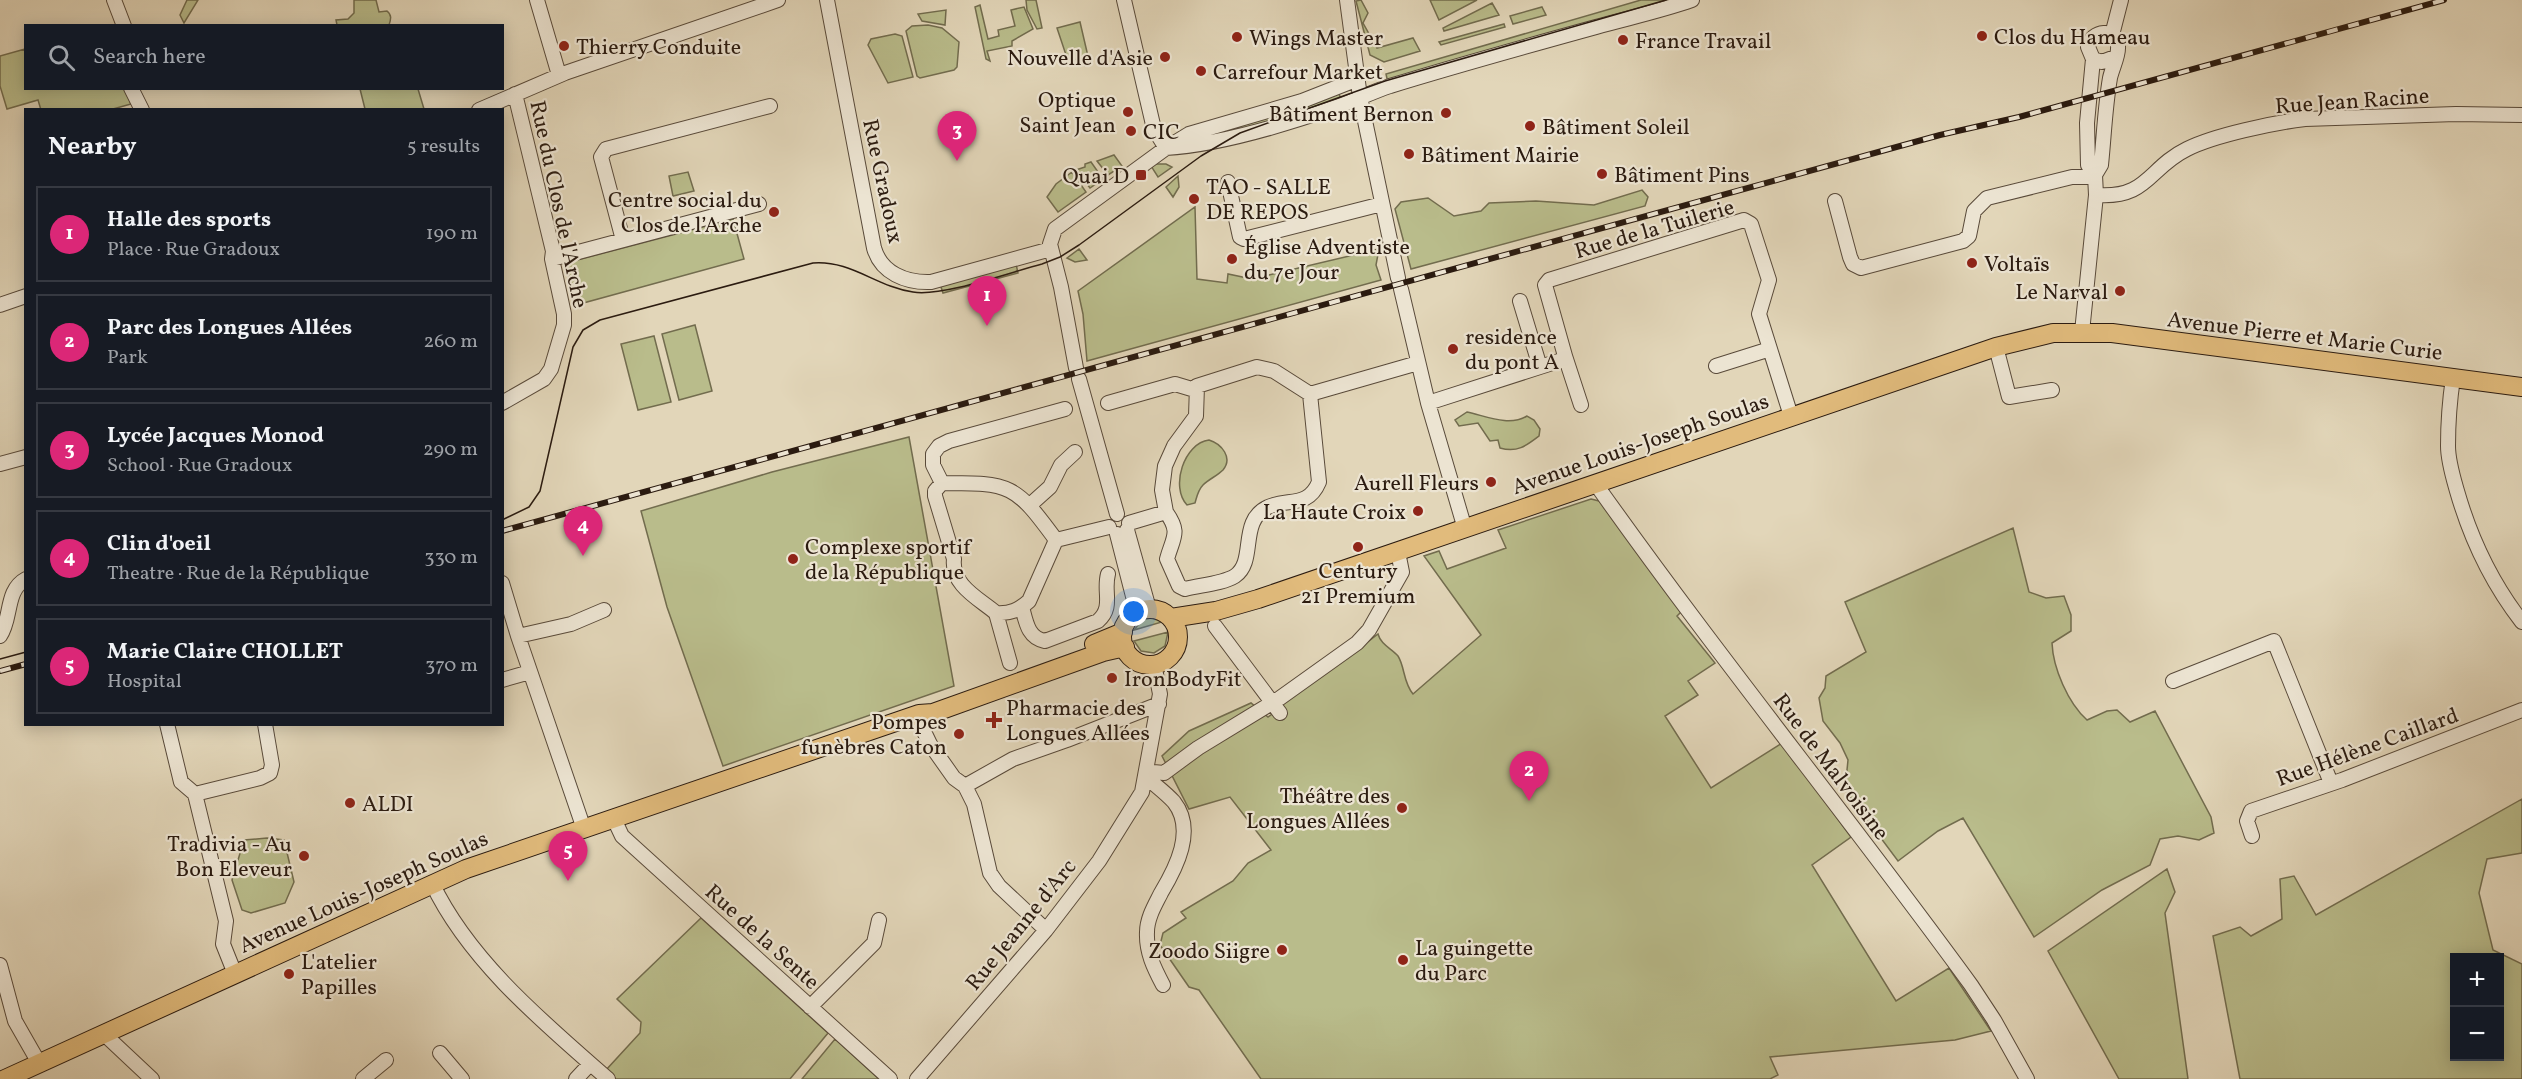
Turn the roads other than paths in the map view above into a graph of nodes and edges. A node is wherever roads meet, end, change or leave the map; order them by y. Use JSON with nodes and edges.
{"nodes":[{"id":1,"x":114,"y":0,"type":"edge"},
{"id":2,"x":537,"y":0,"type":"edge"},
{"id":3,"x":778,"y":0,"type":"edge"},
{"id":4,"x":827,"y":0,"type":"edge"},
{"id":5,"x":1124,"y":0,"type":"edge"},
{"id":6,"x":1347,"y":0,"type":"edge"},
{"id":7,"x":2118,"y":0,"type":"edge"},
{"id":8,"x":1688,"y":1,"type":"edge"},
{"id":9,"x":116,"y":24,"type":"edge"},
{"id":10,"x":123,"y":24,"type":"edge"},
{"id":11,"x":2108,"y":34,"type":"junction"},
{"id":12,"x":2115,"y":57,"type":"junction"},
{"id":13,"x":2093,"y":59,"type":"junction"},
{"id":14,"x":559,"y":75,"type":"junction"},
{"id":15,"x":1358,"y":79,"type":"junction"},
{"id":16,"x":131,"y":90,"type":"edge"},
{"id":17,"x":140,"y":90,"type":"edge"},
{"id":18,"x":515,"y":93,"type":"junction"},
{"id":19,"x":1360,"y":97,"type":"junction"},
{"id":20,"x":770,"y":106,"type":"dead end"},
{"id":21,"x":141,"y":108,"type":"edge"},
{"id":22,"x":142,"y":108,"type":"edge"},
{"id":23,"x":483,"y":108,"type":"edge"},
{"id":24,"x":2522,"y":115,"type":"edge"},
{"id":25,"x":1166,"y":147,"type":"junction"},
{"id":26,"x":2095,"y":176,"type":"junction"},
{"id":27,"x":1228,"y":182,"type":"dead end"},
{"id":28,"x":2096,"y":195,"type":"junction"},
{"id":29,"x":1835,"y":201,"type":"dead end"},
{"id":30,"x":759,"y":204,"type":"dead end"},
{"id":31,"x":1382,"y":204,"type":"junction"},
{"id":32,"x":623,"y":240,"type":"junction"},
{"id":33,"x":1051,"y":243,"type":"junction"},
{"id":34,"x":552,"y":259,"type":"junction"},
{"id":35,"x":24,"y":297,"type":"edge"},
{"id":36,"x":1520,"y":301,"type":"dead end"},
{"id":37,"x":0,"y":305,"type":"edge"},
{"id":38,"x":2082,"y":332,"type":"junction"},
{"id":39,"x":1996,"y":347,"type":"junction"},
{"id":40,"x":1770,"y":350,"type":"junction"},
{"id":41,"x":1565,"y":356,"type":"junction"},
{"id":42,"x":1418,"y":363,"type":"junction"},
{"id":43,"x":1716,"y":366,"type":"dead end"},
{"id":44,"x":1540,"y":367,"type":"junction"},
{"id":45,"x":2452,"y":378,"type":"junction"},
{"id":46,"x":2522,"y":387,"type":"edge"},
{"id":47,"x":1196,"y":390,"type":"junction"},
{"id":48,"x":2052,"y":390,"type":"dead end"},
{"id":49,"x":1310,"y":394,"type":"junction"},
{"id":50,"x":504,"y":402,"type":"edge"},
{"id":51,"x":1108,"y":403,"type":"dead end"},
{"id":52,"x":1428,"y":403,"type":"junction"},
{"id":53,"x":1581,"y":405,"type":"dead end"},
{"id":54,"x":1065,"y":409,"type":"dead end"},
{"id":55,"x":1791,"y":416,"type":"junction"},
{"id":56,"x":1074,"y":452,"type":"dead end"},
{"id":57,"x":24,"y":458,"type":"edge"},
{"id":58,"x":0,"y":464,"type":"edge"},
{"id":59,"x":942,"y":483,"type":"junction"},
{"id":60,"x":1595,"y":483,"type":"junction"},
{"id":61,"x":1030,"y":505,"type":"junction"},
{"id":62,"x":1166,"y":512,"type":"junction"},
{"id":63,"x":1120,"y":528,"type":"junction"},
{"id":64,"x":1465,"y":529,"type":"junction"},
{"id":65,"x":1056,"y":540,"type":"junction"},
{"id":66,"x":1398,"y":552,"type":"junction"},
{"id":67,"x":1108,"y":574,"type":"dead end"},
{"id":68,"x":24,"y":580,"type":"edge"},
{"id":69,"x":1022,"y":607,"type":"junction"},
{"id":70,"x":604,"y":610,"type":"dead end"},
{"id":71,"x":1143,"y":610,"type":"junction"},
{"id":72,"x":506,"y":611,"type":"edge"},
{"id":73,"x":996,"y":613,"type":"junction"},
{"id":74,"x":1215,"y":618,"type":"junction"},
{"id":75,"x":2522,"y":621,"type":"edge"},
{"id":76,"x":1175,"y":625,"type":"junction"},
{"id":77,"x":0,"y":636,"type":"edge"},
{"id":78,"x":518,"y":636,"type":"junction"},
{"id":79,"x":1124,"y":640,"type":"junction"},
{"id":80,"x":1010,"y":663,"type":"dead end"},
{"id":81,"x":1155,"y":664,"type":"junction"},
{"id":82,"x":530,"y":672,"type":"junction"},
{"id":83,"x":504,"y":679,"type":"edge"},
{"id":84,"x":2173,"y":681,"type":"dead end"},
{"id":85,"x":1159,"y":704,"type":"junction"},
{"id":86,"x":1276,"y":708,"type":"junction"},
{"id":87,"x":2522,"y":710,"type":"edge"},
{"id":88,"x":917,"y":714,"type":"junction"},
{"id":89,"x":167,"y":726,"type":"edge"},
{"id":90,"x":265,"y":726,"type":"edge"},
{"id":91,"x":1148,"y":779,"type":"junction"},
{"id":92,"x":2331,"y":783,"type":"junction"},
{"id":93,"x":965,"y":786,"type":"junction"},
{"id":94,"x":195,"y":794,"type":"junction"},
{"id":95,"x":614,"y":819,"type":"junction"},
{"id":96,"x":584,"y":829,"type":"junction"},
{"id":97,"x":2253,"y":836,"type":"dead end"},
{"id":98,"x":432,"y":883,"type":"junction"},
{"id":99,"x":879,"y":920,"type":"dead end"},
{"id":100,"x":1046,"y":930,"type":"junction"},
{"id":101,"x":0,"y":965,"type":"edge"},
{"id":102,"x":235,"y":974,"type":"junction"},
{"id":103,"x":1163,"y":985,"type":"dead end"},
{"id":104,"x":810,"y":1007,"type":"junction"},
{"id":105,"x":104,"y":1034,"type":"junction"},
{"id":106,"x":440,"y":1053,"type":"dead end"},
{"id":107,"x":386,"y":1060,"type":"dead end"},
{"id":108,"x":39,"y":1063,"type":"junction"},
{"id":109,"x":590,"y":1064,"type":"junction"},
{"id":110,"x":5,"y":1079,"type":"edge"},
{"id":111,"x":152,"y":1079,"type":"edge"},
{"id":112,"x":363,"y":1079,"type":"edge"},
{"id":113,"x":462,"y":1079,"type":"edge"},
{"id":114,"x":576,"y":1079,"type":"edge"},
{"id":115,"x":608,"y":1079,"type":"edge"},
{"id":116,"x":890,"y":1079,"type":"edge"},
{"id":117,"x":917,"y":1079,"type":"edge"},
{"id":118,"x":2026,"y":1079,"type":"edge"}],
"edges":[{"from":1,"to":9,"type":"street"},
{"from":1,"to":10,"type":"street"},
{"from":2,"to":14,"type":"street"},
{"from":3,"to":14,"type":"street"},
{"from":4,"to":33,"type":"street","name":"Rue Gradoux"},
{"from":5,"to":25,"type":"street"},
{"from":6,"to":15,"type":"street"},
{"from":7,"to":11,"type":"street"},
{"from":8,"to":19,"type":"street"},
{"from":11,"to":12,"type":"street"},
{"from":11,"to":13,"type":"street"},
{"from":12,"to":13,"type":"street"},
{"from":12,"to":26,"type":"street"},
{"from":13,"to":26,"type":"street"},
{"from":14,"to":18,"type":"street"},
{"from":15,"to":19,"type":"street"},
{"from":15,"to":25,"type":"street"},
{"from":16,"to":21,"type":"street"},
{"from":17,"to":22,"type":"street"},
{"from":18,"to":23,"type":"street"},
{"from":18,"to":34,"type":"street","name":"Rue du Clos de l'Arche"},
{"from":19,"to":25,"type":"street"},
{"from":19,"to":31,"type":"street"},
{"from":20,"to":32,"type":"street"},
{"from":24,"to":28,"type":"street","name":"Rue Jean Racine"},
{"from":25,"to":33,"type":"street"},
{"from":26,"to":28,"type":"street"},
{"from":26,"to":29,"type":"street"},
{"from":27,"to":31,"type":"street"},
{"from":28,"to":38,"type":"street"},
{"from":30,"to":32,"type":"street"},
{"from":31,"to":42,"type":"street"},
{"from":32,"to":34,"type":"street"},
{"from":33,"to":63,"type":"street"},
{"from":34,"to":50,"type":"street","name":"Rue du Clos de l'Arche"},
{"from":35,"to":37,"type":"street"},
{"from":36,"to":44,"type":"street"},
{"from":38,"to":39,"type":"main road","name":"Avenue Louis-Joseph Soulas"},
{"from":38,"to":45,"type":"main road","name":"Avenue Pierre et Marie Curie"},
{"from":39,"to":48,"type":"street"},
{"from":39,"to":55,"type":"main road","name":"Avenue Louis-Joseph Soulas"},
{"from":40,"to":41,"type":"street","name":"Rue de la Tuilerie"},
{"from":40,"to":43,"type":"street"},
{"from":40,"to":55,"type":"street","name":"Rue de la Tuilerie"},
{"from":41,"to":44,"type":"street"},
{"from":41,"to":53,"type":"street"},
{"from":42,"to":49,"type":"street"},
{"from":42,"to":52,"type":"street"},
{"from":44,"to":52,"type":"street"},
{"from":45,"to":46,"type":"main road","name":"Avenue Pierre et Marie Curie"},
{"from":45,"to":75,"type":"street"},
{"from":47,"to":49,"type":"street"},
{"from":47,"to":51,"type":"street"},
{"from":47,"to":62,"type":"street"},
{"from":49,"to":62,"type":"street"},
{"from":52,"to":64,"type":"street"},
{"from":54,"to":59,"type":"street"},
{"from":55,"to":60,"type":"main road","name":"Avenue Louis-Joseph Soulas"},
{"from":56,"to":61,"type":"street"},
{"from":57,"to":58,"type":"street"},
{"from":59,"to":61,"type":"street"},
{"from":59,"to":73,"type":"street"},
{"from":60,"to":64,"type":"main road","name":"Avenue Louis-Joseph Soulas"},
{"from":60,"to":118,"type":"street","name":"Rue de Malvoisine"},
{"from":61,"to":65,"type":"street"},
{"from":62,"to":63,"type":"street"},
{"from":63,"to":65,"type":"street"},
{"from":63,"to":71,"type":"street"},
{"from":64,"to":66,"type":"main road","name":"Avenue Louis-Joseph Soulas"},
{"from":65,"to":69,"type":"street"},
{"from":66,"to":74,"type":"main road","name":"Avenue Louis-Joseph Soulas"},
{"from":66,"to":86,"type":"street"},
{"from":67,"to":69,"type":"street"},
{"from":68,"to":77,"type":"street"},
{"from":69,"to":73,"type":"street"},
{"from":70,"to":78,"type":"street"},
{"from":71,"to":76,"type":"main road"},
{"from":71,"to":79,"type":"main road"},
{"from":72,"to":78,"type":"street"},
{"from":73,"to":80,"type":"street"},
{"from":74,"to":76,"type":"main road"},
{"from":74,"to":86,"type":"street"},
{"from":76,"to":81,"type":"main road"},
{"from":78,"to":82,"type":"street"},
{"from":79,"to":81,"type":"main road"},
{"from":79,"to":88,"type":"main road","name":"Avenue Louis-Joseph Soulas"},
{"from":81,"to":85,"type":"street"},
{"from":82,"to":83,"type":"street"},
{"from":82,"to":96,"type":"street"},
{"from":84,"to":92,"type":"street"},
{"from":85,"to":91,"type":"street"},
{"from":85,"to":93,"type":"street"},
{"from":86,"to":91,"type":"street"},
{"from":87,"to":92,"type":"street","name":"Rue Hélène Caillard"},
{"from":88,"to":93,"type":"street"},
{"from":88,"to":95,"type":"main road","name":"Avenue Louis-Joseph Soulas"},
{"from":89,"to":94,"type":"street"},
{"from":90,"to":94,"type":"street"},
{"from":91,"to":100,"type":"street","name":"Rue Jeanne d'Arc"},
{"from":91,"to":103,"type":"street"},
{"from":92,"to":97,"type":"street","name":"Rue Hélène Caillard"},
{"from":93,"to":100,"type":"street"},
{"from":94,"to":102,"type":"street"},
{"from":95,"to":96,"type":"main road","name":"Avenue Louis-Joseph Soulas"},
{"from":95,"to":104,"type":"street","name":"Rue de la Sente"},
{"from":96,"to":98,"type":"main road","name":"Avenue Louis-Joseph Soulas"},
{"from":98,"to":102,"type":"main road","name":"Avenue Louis-Joseph Soulas"},
{"from":98,"to":109,"type":"street"},
{"from":99,"to":104,"type":"street"},
{"from":100,"to":117,"type":"street","name":"Rue Jeanne d'Arc"},
{"from":101,"to":108,"type":"street"},
{"from":102,"to":105,"type":"main road","name":"Avenue Louis-Joseph Soulas"},
{"from":104,"to":116,"type":"street","name":"Rue de la Sente"},
{"from":105,"to":108,"type":"main road","name":"Avenue Louis-Joseph Soulas"},
{"from":105,"to":111,"type":"street"},
{"from":106,"to":113,"type":"street"},
{"from":107,"to":112,"type":"street"},
{"from":108,"to":110,"type":"main road","name":"Avenue Louis-Joseph Soulas"},
{"from":109,"to":114,"type":"street"},
{"from":109,"to":115,"type":"street"}]}
